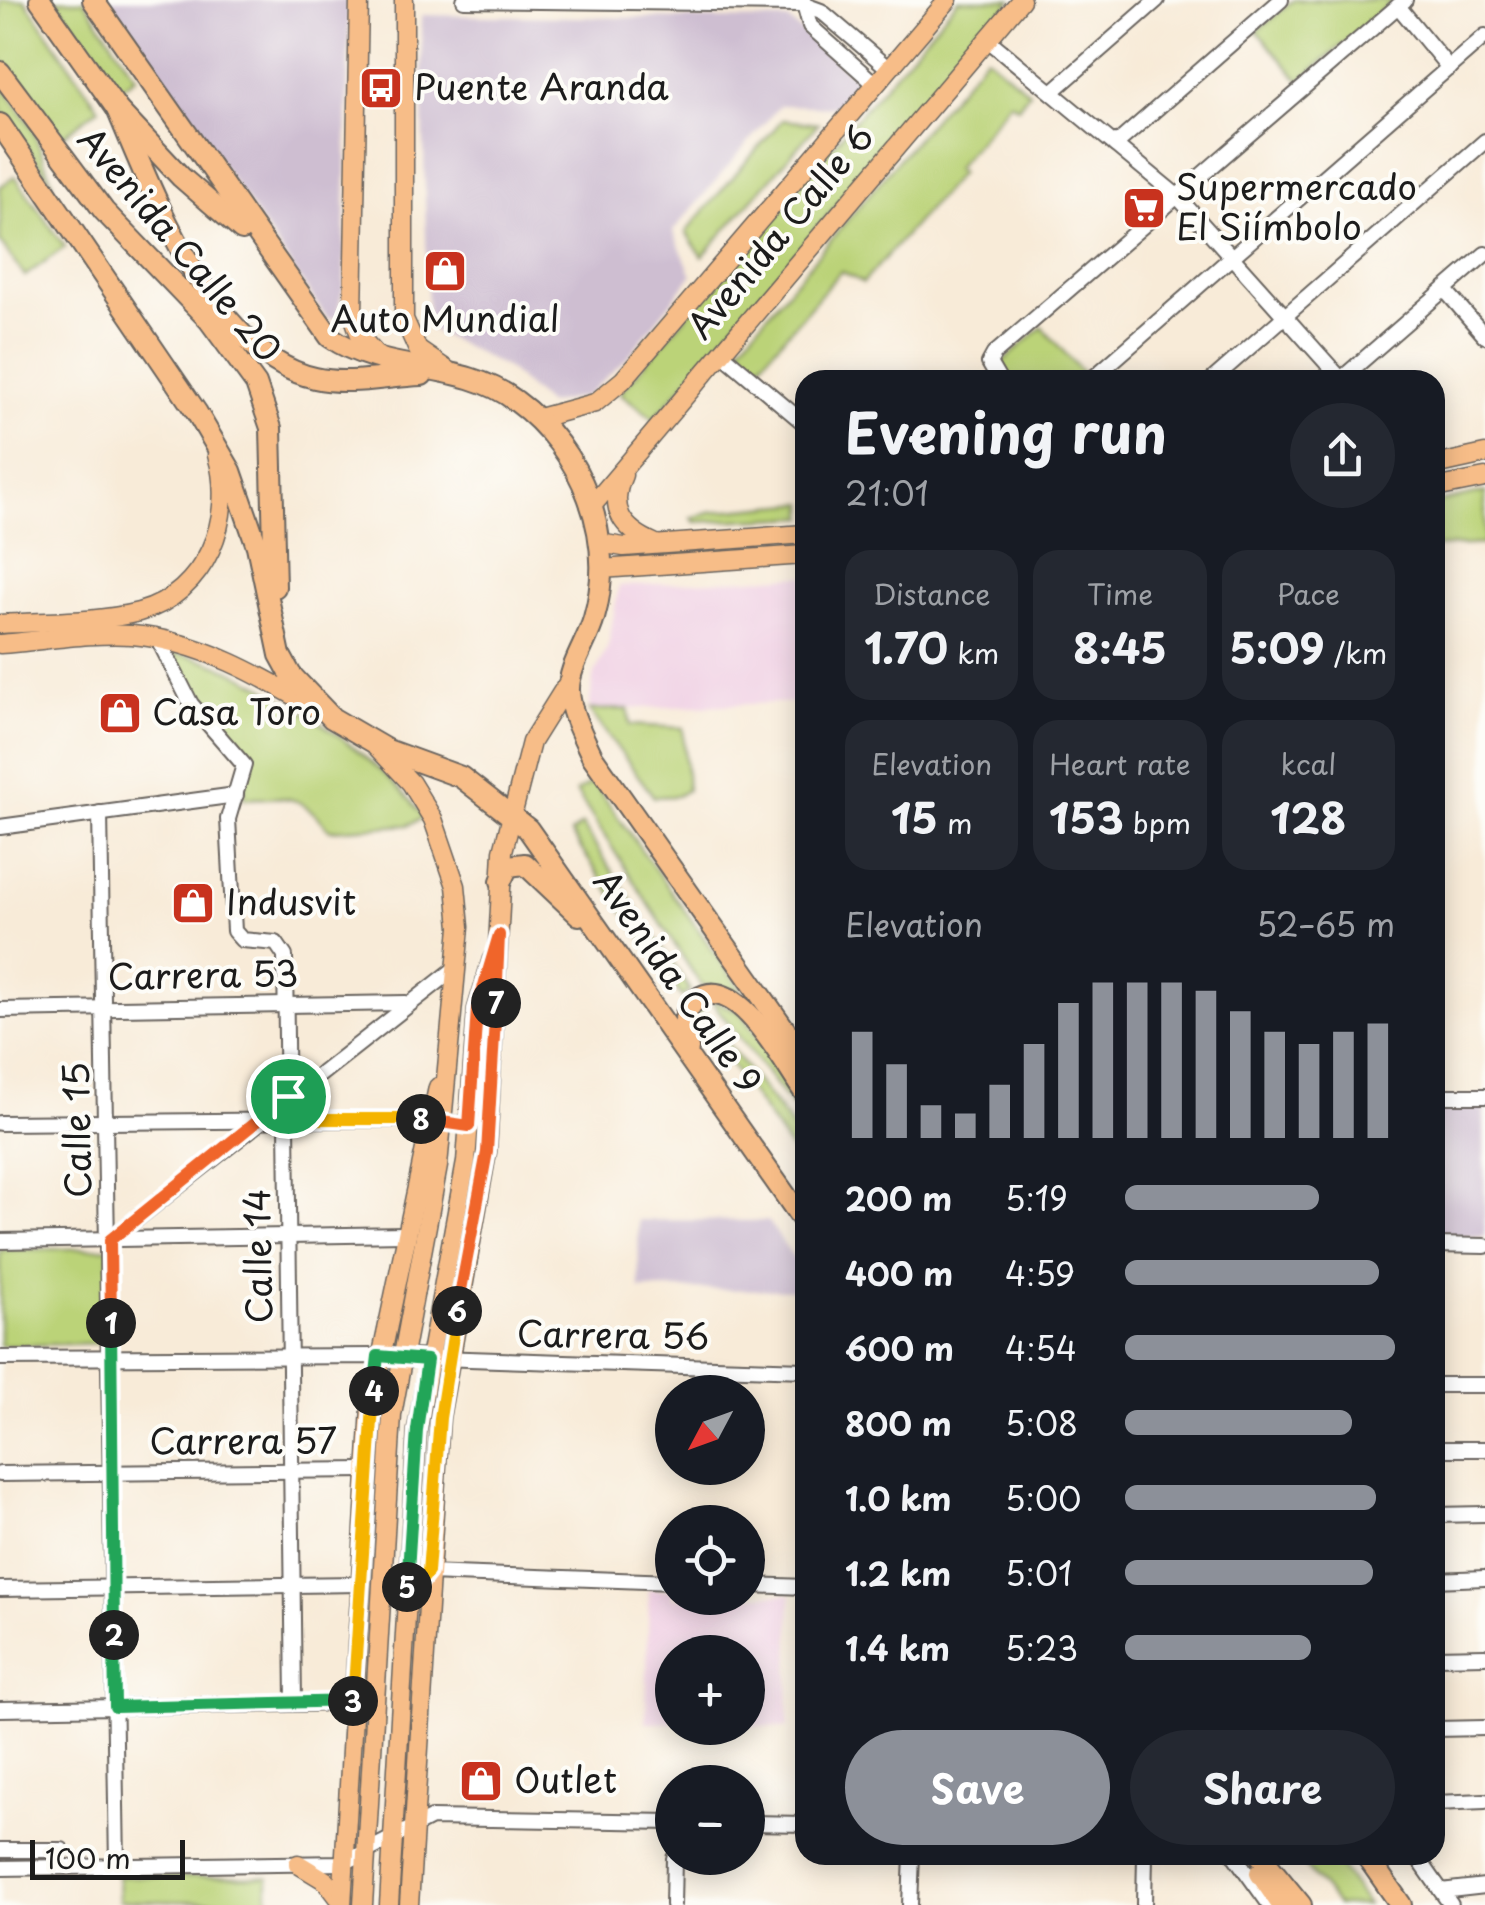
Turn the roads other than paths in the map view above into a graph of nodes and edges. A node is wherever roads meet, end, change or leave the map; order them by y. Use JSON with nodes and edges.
{"nodes":[{"id":1,"x":38,"y":0,"type":"edge"},
{"id":2,"x":94,"y":0,"type":"edge"},
{"id":3,"x":359,"y":0,"type":"edge"},
{"id":4,"x":404,"y":0,"type":"edge"},
{"id":5,"x":464,"y":0,"type":"edge"},
{"id":6,"x":948,"y":0,"type":"edge"},
{"id":7,"x":1021,"y":0,"type":"edge"},
{"id":8,"x":1156,"y":0,"type":"edge"},
{"id":9,"x":1282,"y":0,"type":"edge"},
{"id":10,"x":802,"y":2,"type":"edge"},
{"id":11,"x":1402,"y":3,"type":"edge"},
{"id":12,"x":1485,"y":36,"type":"edge"},
{"id":13,"x":988,"y":39,"type":"junction"},
{"id":14,"x":1449,"y":68,"type":"junction"},
{"id":15,"x":890,"y":69,"type":"junction"},
{"id":16,"x":0,"y":72,"type":"edge"},
{"id":17,"x":876,"y":85,"type":"junction"},
{"id":18,"x":1052,"y":92,"type":"junction"},
{"id":19,"x":117,"y":109,"type":"junction"},
{"id":20,"x":36,"y":122,"type":"junction"},
{"id":21,"x":0,"y":124,"type":"edge"},
{"id":22,"x":1485,"y":141,"type":"edge"},
{"id":23,"x":1115,"y":145,"type":"junction"},
{"id":24,"x":1177,"y":196,"type":"junction"},
{"id":25,"x":77,"y":236,"type":"junction"},
{"id":26,"x":1485,"y":254,"type":"edge"},
{"id":27,"x":1233,"y":255,"type":"junction"},
{"id":28,"x":289,"y":283,"type":"junction"},
{"id":29,"x":1445,"y":290,"type":"junction"},
{"id":30,"x":1287,"y":316,"type":"junction"},
{"id":31,"x":1485,"y":336,"type":"edge"},
{"id":32,"x":721,"y":352,"type":"junction"},
{"id":33,"x":381,"y":360,"type":"junction"},
{"id":34,"x":994,"y":370,"type":"edge"},
{"id":35,"x":1101,"y":370,"type":"edge"},
{"id":36,"x":1224,"y":370,"type":"edge"},
{"id":37,"x":1333,"y":370,"type":"edge"},
{"id":38,"x":1353,"y":370,"type":"edge"},
{"id":39,"x":452,"y":372,"type":"junction"},
{"id":40,"x":795,"y":415,"type":"edge"},
{"id":41,"x":539,"y":418,"type":"junction"},
{"id":42,"x":207,"y":429,"type":"junction"},
{"id":43,"x":1485,"y":454,"type":"edge"},
{"id":44,"x":628,"y":463,"type":"junction"},
{"id":45,"x":1445,"y":463,"type":"edge"},
{"id":46,"x":1485,"y":478,"type":"edge"},
{"id":47,"x":1445,"y":486,"type":"edge"},
{"id":48,"x":591,"y":507,"type":"junction"},
{"id":49,"x":795,"y":535,"type":"edge"},
{"id":50,"x":599,"y":543,"type":"junction"},
{"id":51,"x":660,"y":545,"type":"junction"},
{"id":52,"x":795,"y":556,"type":"edge"},
{"id":53,"x":601,"y":569,"type":"junction"},
{"id":54,"x":0,"y":624,"type":"edge"},
{"id":55,"x":158,"y":638,"type":"junction"},
{"id":56,"x":0,"y":644,"type":"edge"},
{"id":57,"x":571,"y":678,"type":"junction"},
{"id":58,"x":332,"y":718,"type":"junction"},
{"id":59,"x":369,"y":740,"type":"junction"},
{"id":60,"x":236,"y":794,"type":"junction"},
{"id":61,"x":510,"y":812,"type":"junction"},
{"id":62,"x":100,"y":813,"type":"junction"},
{"id":63,"x":0,"y":827,"type":"edge"},
{"id":64,"x":528,"y":829,"type":"joint"},
{"id":65,"x":501,"y":881,"type":"junction"},
{"id":66,"x":499,"y":935,"type":"junction"},
{"id":67,"x":624,"y":960,"type":"junction"},
{"id":68,"x":456,"y":966,"type":"junction"},
{"id":69,"x":407,"y":1003,"type":"junction"},
{"id":70,"x":286,"y":1005,"type":"junction"},
{"id":71,"x":105,"y":1008,"type":"junction"},
{"id":72,"x":0,"y":1010,"type":"edge"},
{"id":73,"x":795,"y":1044,"type":"edge"},
{"id":74,"x":688,"y":1053,"type":"junction"},
{"id":75,"x":795,"y":1079,"type":"edge"},
{"id":76,"x":288,"y":1096,"type":"junction"},
{"id":77,"x":1445,"y":1096,"type":"edge"},
{"id":78,"x":1485,"y":1096,"type":"edge"},
{"id":79,"x":260,"y":1119,"type":"junction"},
{"id":80,"x":288,"y":1119,"type":"junction"},
{"id":81,"x":436,"y":1120,"type":"junction"},
{"id":82,"x":108,"y":1122,"type":"junction"},
{"id":83,"x":0,"y":1123,"type":"edge"},
{"id":84,"x":469,"y":1126,"type":"junction"},
{"id":85,"x":795,"y":1208,"type":"edge"},
{"id":86,"x":405,"y":1234,"type":"junction"},
{"id":87,"x":288,"y":1238,"type":"junction"},
{"id":88,"x":110,"y":1240,"type":"junction"},
{"id":89,"x":0,"y":1241,"type":"edge"},
{"id":90,"x":471,"y":1242,"type":"junction"},
{"id":91,"x":1445,"y":1245,"type":"edge"},
{"id":92,"x":1485,"y":1246,"type":"edge"},
{"id":93,"x":444,"y":1270,"type":"junction"},
{"id":94,"x":378,"y":1356,"type":"junction"},
{"id":95,"x":112,"y":1357,"type":"junction"},
{"id":96,"x":290,"y":1357,"type":"junction"},
{"id":97,"x":0,"y":1358,"type":"edge"},
{"id":98,"x":401,"y":1358,"type":"junction"},
{"id":99,"x":427,"y":1360,"type":"junction"},
{"id":100,"x":448,"y":1362,"type":"junction"},
{"id":101,"x":795,"y":1370,"type":"edge"},
{"id":102,"x":1445,"y":1385,"type":"edge"},
{"id":103,"x":1485,"y":1385,"type":"edge"},
{"id":104,"x":1485,"y":1449,"type":"edge"},
{"id":105,"x":1445,"y":1450,"type":"edge"},
{"id":106,"x":367,"y":1470,"type":"junction"},
{"id":107,"x":113,"y":1472,"type":"junction"},
{"id":108,"x":292,"y":1473,"type":"junction"},
{"id":109,"x":0,"y":1474,"type":"edge"},
{"id":110,"x":1485,"y":1514,"type":"edge"},
{"id":111,"x":1445,"y":1516,"type":"edge"},
{"id":112,"x":428,"y":1572,"type":"junction"},
{"id":113,"x":360,"y":1576,"type":"junction"},
{"id":114,"x":1485,"y":1578,"type":"edge"},
{"id":115,"x":1445,"y":1580,"type":"edge"},
{"id":116,"x":655,"y":1581,"type":"edge"},
{"id":117,"x":294,"y":1584,"type":"junction"},
{"id":118,"x":765,"y":1585,"type":"edge"},
{"id":119,"x":795,"y":1586,"type":"edge"},
{"id":120,"x":114,"y":1587,"type":"junction"},
{"id":121,"x":382,"y":1588,"type":"junction"},
{"id":122,"x":0,"y":1590,"type":"edge"},
{"id":123,"x":406,"y":1600,"type":"junction"},
{"id":124,"x":1445,"y":1656,"type":"edge"},
{"id":125,"x":1485,"y":1656,"type":"edge"},
{"id":126,"x":294,"y":1702,"type":"junction"},
{"id":127,"x":352,"y":1703,"type":"junction"},
{"id":128,"x":115,"y":1707,"type":"junction"},
{"id":129,"x":0,"y":1708,"type":"edge"},
{"id":130,"x":1485,"y":1728,"type":"edge"},
{"id":131,"x":1445,"y":1729,"type":"edge"},
{"id":132,"x":1485,"y":1801,"type":"edge"},
{"id":133,"x":1445,"y":1802,"type":"edge"},
{"id":134,"x":655,"y":1822,"type":"edge"},
{"id":135,"x":414,"y":1824,"type":"junction"},
{"id":136,"x":765,"y":1824,"type":"edge"},
{"id":137,"x":795,"y":1824,"type":"edge"},
{"id":138,"x":391,"y":1840,"type":"junction"},
{"id":139,"x":0,"y":1850,"type":"edge"},
{"id":140,"x":62,"y":1850,"type":"dead end"},
{"id":141,"x":365,"y":1855,"type":"junction"},
{"id":142,"x":344,"y":1863,"type":"junction"},
{"id":143,"x":298,"y":1864,"type":"junction"},
{"id":144,"x":912,"y":1865,"type":"edge"},
{"id":145,"x":1145,"y":1865,"type":"edge"},
{"id":146,"x":1241,"y":1865,"type":"edge"},
{"id":147,"x":1254,"y":1865,"type":"edge"},
{"id":148,"x":1268,"y":1865,"type":"edge"},
{"id":149,"x":1373,"y":1865,"type":"edge"},
{"id":150,"x":1423,"y":1865,"type":"edge"},
{"id":151,"x":118,"y":1866,"type":"junction"},
{"id":152,"x":0,"y":1868,"type":"edge"},
{"id":153,"x":674,"y":1875,"type":"edge"},
{"id":154,"x":1485,"y":1886,"type":"edge"},
{"id":155,"x":1441,"y":1891,"type":"junction"},
{"id":156,"x":342,"y":1904,"type":"edge"},
{"id":157,"x":363,"y":1905,"type":"edge"},
{"id":158,"x":389,"y":1905,"type":"edge"},
{"id":159,"x":409,"y":1905,"type":"edge"},
{"id":160,"x":673,"y":1905,"type":"edge"},
{"id":161,"x":910,"y":1905,"type":"edge"},
{"id":162,"x":1144,"y":1905,"type":"edge"},
{"id":163,"x":1270,"y":1905,"type":"edge"},
{"id":164,"x":1282,"y":1905,"type":"edge"},
{"id":165,"x":1301,"y":1905,"type":"edge"},
{"id":166,"x":1401,"y":1905,"type":"edge"},
{"id":167,"x":1450,"y":1905,"type":"edge"}],
"edges":[{"from":1,"to":19,"type":"highway","name":"Avenida Calle 20"},
{"from":2,"to":28,"type":"highway","name":"Avenida Calle 20"},
{"from":3,"to":33,"type":"main road"},
{"from":4,"to":39,"type":"main road"},
{"from":5,"to":10,"type":"street"},
{"from":6,"to":15,"type":"main road","name":"Avenida Calle 6"},
{"from":7,"to":13,"type":"main road","name":"Avenida Calle 6"},
{"from":8,"to":18,"type":"street"},
{"from":9,"to":23,"type":"street"},
{"from":10,"to":15,"type":"street"},
{"from":10,"to":17,"type":"street"},
{"from":11,"to":14,"type":"street"},
{"from":11,"to":24,"type":"street"},
{"from":12,"to":14,"type":"street"},
{"from":13,"to":18,"type":"street"},
{"from":13,"to":32,"type":"main road","name":"Avenida Calle 6"},
{"from":14,"to":27,"type":"street"},
{"from":15,"to":17,"type":"main road","name":"Avenida Calle 6"},
{"from":16,"to":20,"type":"highway","name":"Avenida Calle 20"},
{"from":17,"to":41,"type":"main road","name":"Avenida Calle 6"},
{"from":18,"to":23,"type":"street"},
{"from":19,"to":28,"type":"highway","name":"Avenida Calle 20"},
{"from":19,"to":39,"type":"highway"},
{"from":20,"to":25,"type":"highway"},
{"from":20,"to":59,"type":"highway","name":"Avenida Calle 20"},
{"from":21,"to":25,"type":"highway","name":"Avenida Calle 20"},
{"from":22,"to":30,"type":"street"},
{"from":23,"to":24,"type":"street"},
{"from":24,"to":27,"type":"street"},
{"from":24,"to":34,"type":"street"},
{"from":25,"to":42,"type":"highway","name":"Avenida Calle 20"},
{"from":26,"to":29,"type":"street"},
{"from":27,"to":30,"type":"street"},
{"from":27,"to":35,"type":"street"},
{"from":28,"to":33,"type":"highway","name":"Avenida Calle 20"},
{"from":29,"to":31,"type":"street"},
{"from":29,"to":38,"type":"street"},
{"from":30,"to":36,"type":"street"},
{"from":30,"to":37,"type":"street"},
{"from":32,"to":40,"type":"street"},
{"from":32,"to":44,"type":"main road","name":"Avenida Calle 6"},
{"from":33,"to":39,"type":"highway","name":"Avenida Calle 20"},
{"from":39,"to":41,"type":"highway"},
{"from":41,"to":48,"type":"highway"},
{"from":42,"to":54,"type":"main road","name":"Avenida Calle 20"},
{"from":42,"to":58,"type":"highway","name":"Avenida Calle 20"},
{"from":43,"to":45,"type":"main road"},
{"from":44,"to":48,"type":"main road","name":"Avenida Calle 6"},
{"from":44,"to":51,"type":"main road"},
{"from":46,"to":47,"type":"main road"},
{"from":48,"to":50,"type":"highway"},
{"from":49,"to":51,"type":"main road"},
{"from":50,"to":51,"type":"main road"},
{"from":50,"to":53,"type":"highway"},
{"from":52,"to":53,"type":"main road"},
{"from":53,"to":57,"type":"highway"},
{"from":55,"to":56,"type":"main road"},
{"from":55,"to":58,"type":"main road"},
{"from":55,"to":60,"type":"street","name":"Calle 14"},
{"from":57,"to":61,"type":"main road"},
{"from":57,"to":73,"type":"highway","name":"Avenida Calle 9"},
{"from":58,"to":59,"type":"highway","name":"Avenida Calle 20"},
{"from":59,"to":61,"type":"highway","name":"Avenida Calle 20"},
{"from":59,"to":68,"type":"main road"},
{"from":60,"to":62,"type":"street"},
{"from":60,"to":70,"type":"street","name":"Calle 14"},
{"from":61,"to":64,"type":"highway","name":"Avenida Calle 20"},
{"from":61,"to":65,"type":"main road"},
{"from":62,"to":63,"type":"street"},
{"from":62,"to":71,"type":"street","name":"Calle 15"},
{"from":64,"to":67,"type":"highway","name":"Avenida Calle 9"},
{"from":65,"to":66,"type":"main road"},
{"from":65,"to":67,"type":"highway"},
{"from":66,"to":84,"type":"main road"},
{"from":66,"to":90,"type":"main road"},
{"from":67,"to":74,"type":"highway","name":"Avenida Calle 9"},
{"from":68,"to":69,"type":"street"},
{"from":68,"to":81,"type":"main road"},
{"from":69,"to":70,"type":"street","name":"Carrera 53"},
{"from":69,"to":76,"type":"street"},
{"from":70,"to":71,"type":"street","name":"Carrera 53"},
{"from":70,"to":76,"type":"street","name":"Calle 14"},
{"from":71,"to":72,"type":"street","name":"Carrera 53"},
{"from":71,"to":82,"type":"street","name":"Calle 15"},
{"from":74,"to":75,"type":"highway"},
{"from":74,"to":85,"type":"highway","name":"Avenida Calle 9"},
{"from":76,"to":79,"type":"street"},
{"from":76,"to":80,"type":"street","name":"Calle 14"},
{"from":77,"to":78,"type":"street"},
{"from":79,"to":80,"type":"street"},
{"from":79,"to":82,"type":"street"},
{"from":79,"to":88,"type":"street"},
{"from":80,"to":81,"type":"street"},
{"from":80,"to":87,"type":"street","name":"Calle 14"},
{"from":81,"to":84,"type":"street"},
{"from":81,"to":86,"type":"main road"},
{"from":81,"to":98,"type":"main road"},
{"from":82,"to":83,"type":"street"},
{"from":82,"to":88,"type":"street","name":"Calle 15"},
{"from":84,"to":93,"type":"main road"},
{"from":86,"to":87,"type":"street"},
{"from":86,"to":94,"type":"main road"},
{"from":87,"to":88,"type":"street"},
{"from":87,"to":96,"type":"street","name":"Calle 14"},
{"from":88,"to":89,"type":"street"},
{"from":88,"to":95,"type":"street","name":"Calle 15"},
{"from":90,"to":93,"type":"main road"},
{"from":90,"to":100,"type":"main road"},
{"from":91,"to":92,"type":"street"},
{"from":93,"to":99,"type":"main road"},
{"from":94,"to":96,"type":"street","name":"Carrera 56"},
{"from":94,"to":98,"type":"street","name":"Carrera 56"},
{"from":94,"to":106,"type":"main road"},
{"from":95,"to":96,"type":"street","name":"Carrera 56"},
{"from":95,"to":97,"type":"street","name":"Carrera 56"},
{"from":95,"to":107,"type":"street","name":"Calle 15"},
{"from":96,"to":108,"type":"street","name":"Calle 14"},
{"from":98,"to":99,"type":"street","name":"Carrera 56"},
{"from":98,"to":121,"type":"main road"},
{"from":99,"to":100,"type":"street","name":"Carrera 56"},
{"from":99,"to":123,"type":"main road"},
{"from":100,"to":101,"type":"street","name":"Carrera 56"},
{"from":100,"to":112,"type":"main road"},
{"from":102,"to":103,"type":"street"},
{"from":104,"to":105,"type":"street"},
{"from":106,"to":108,"type":"street","name":"Carrera 57"},
{"from":106,"to":113,"type":"main road"},
{"from":107,"to":108,"type":"street","name":"Carrera 57"},
{"from":107,"to":109,"type":"street","name":"Carrera 57"},
{"from":107,"to":120,"type":"street","name":"Calle 15"},
{"from":108,"to":117,"type":"street","name":"Calle 14"},
{"from":110,"to":111,"type":"street"},
{"from":112,"to":116,"type":"street"},
{"from":112,"to":123,"type":"main road"},
{"from":112,"to":135,"type":"main road"},
{"from":113,"to":117,"type":"street"},
{"from":113,"to":121,"type":"main road"},
{"from":113,"to":127,"type":"main road"},
{"from":114,"to":115,"type":"street"},
{"from":117,"to":120,"type":"street"},
{"from":117,"to":126,"type":"street","name":"Calle 14"},
{"from":118,"to":119,"type":"street"},
{"from":120,"to":122,"type":"street"},
{"from":120,"to":128,"type":"street","name":"Calle 15"},
{"from":121,"to":141,"type":"main road"},
{"from":123,"to":138,"type":"main road"},
{"from":124,"to":125,"type":"street"},
{"from":126,"to":127,"type":"street"},
{"from":126,"to":128,"type":"street"},
{"from":127,"to":142,"type":"main road"},
{"from":128,"to":129,"type":"street"},
{"from":128,"to":151,"type":"street","name":"Calle 15"},
{"from":130,"to":131,"type":"street"},
{"from":132,"to":133,"type":"street"},
{"from":134,"to":135,"type":"street"},
{"from":135,"to":138,"type":"street"},
{"from":135,"to":159,"type":"main road"},
{"from":136,"to":137,"type":"street"},
{"from":138,"to":141,"type":"street"},
{"from":138,"to":158,"type":"main road"},
{"from":139,"to":140,"type":"street"},
{"from":141,"to":142,"type":"street"},
{"from":141,"to":157,"type":"main road"},
{"from":142,"to":143,"type":"street"},
{"from":142,"to":156,"type":"main road"},
{"from":143,"to":151,"type":"street"},
{"from":143,"to":156,"type":"main road"},
{"from":144,"to":161,"type":"street"},
{"from":145,"to":162,"type":"street"},
{"from":146,"to":163,"type":"street"},
{"from":147,"to":164,"type":"highway"},
{"from":148,"to":165,"type":"highway"},
{"from":149,"to":166,"type":"highway"},
{"from":150,"to":155,"type":"street"},
{"from":151,"to":152,"type":"street"},
{"from":153,"to":160,"type":"street"},
{"from":154,"to":155,"type":"street"},
{"from":155,"to":167,"type":"street"}]}
